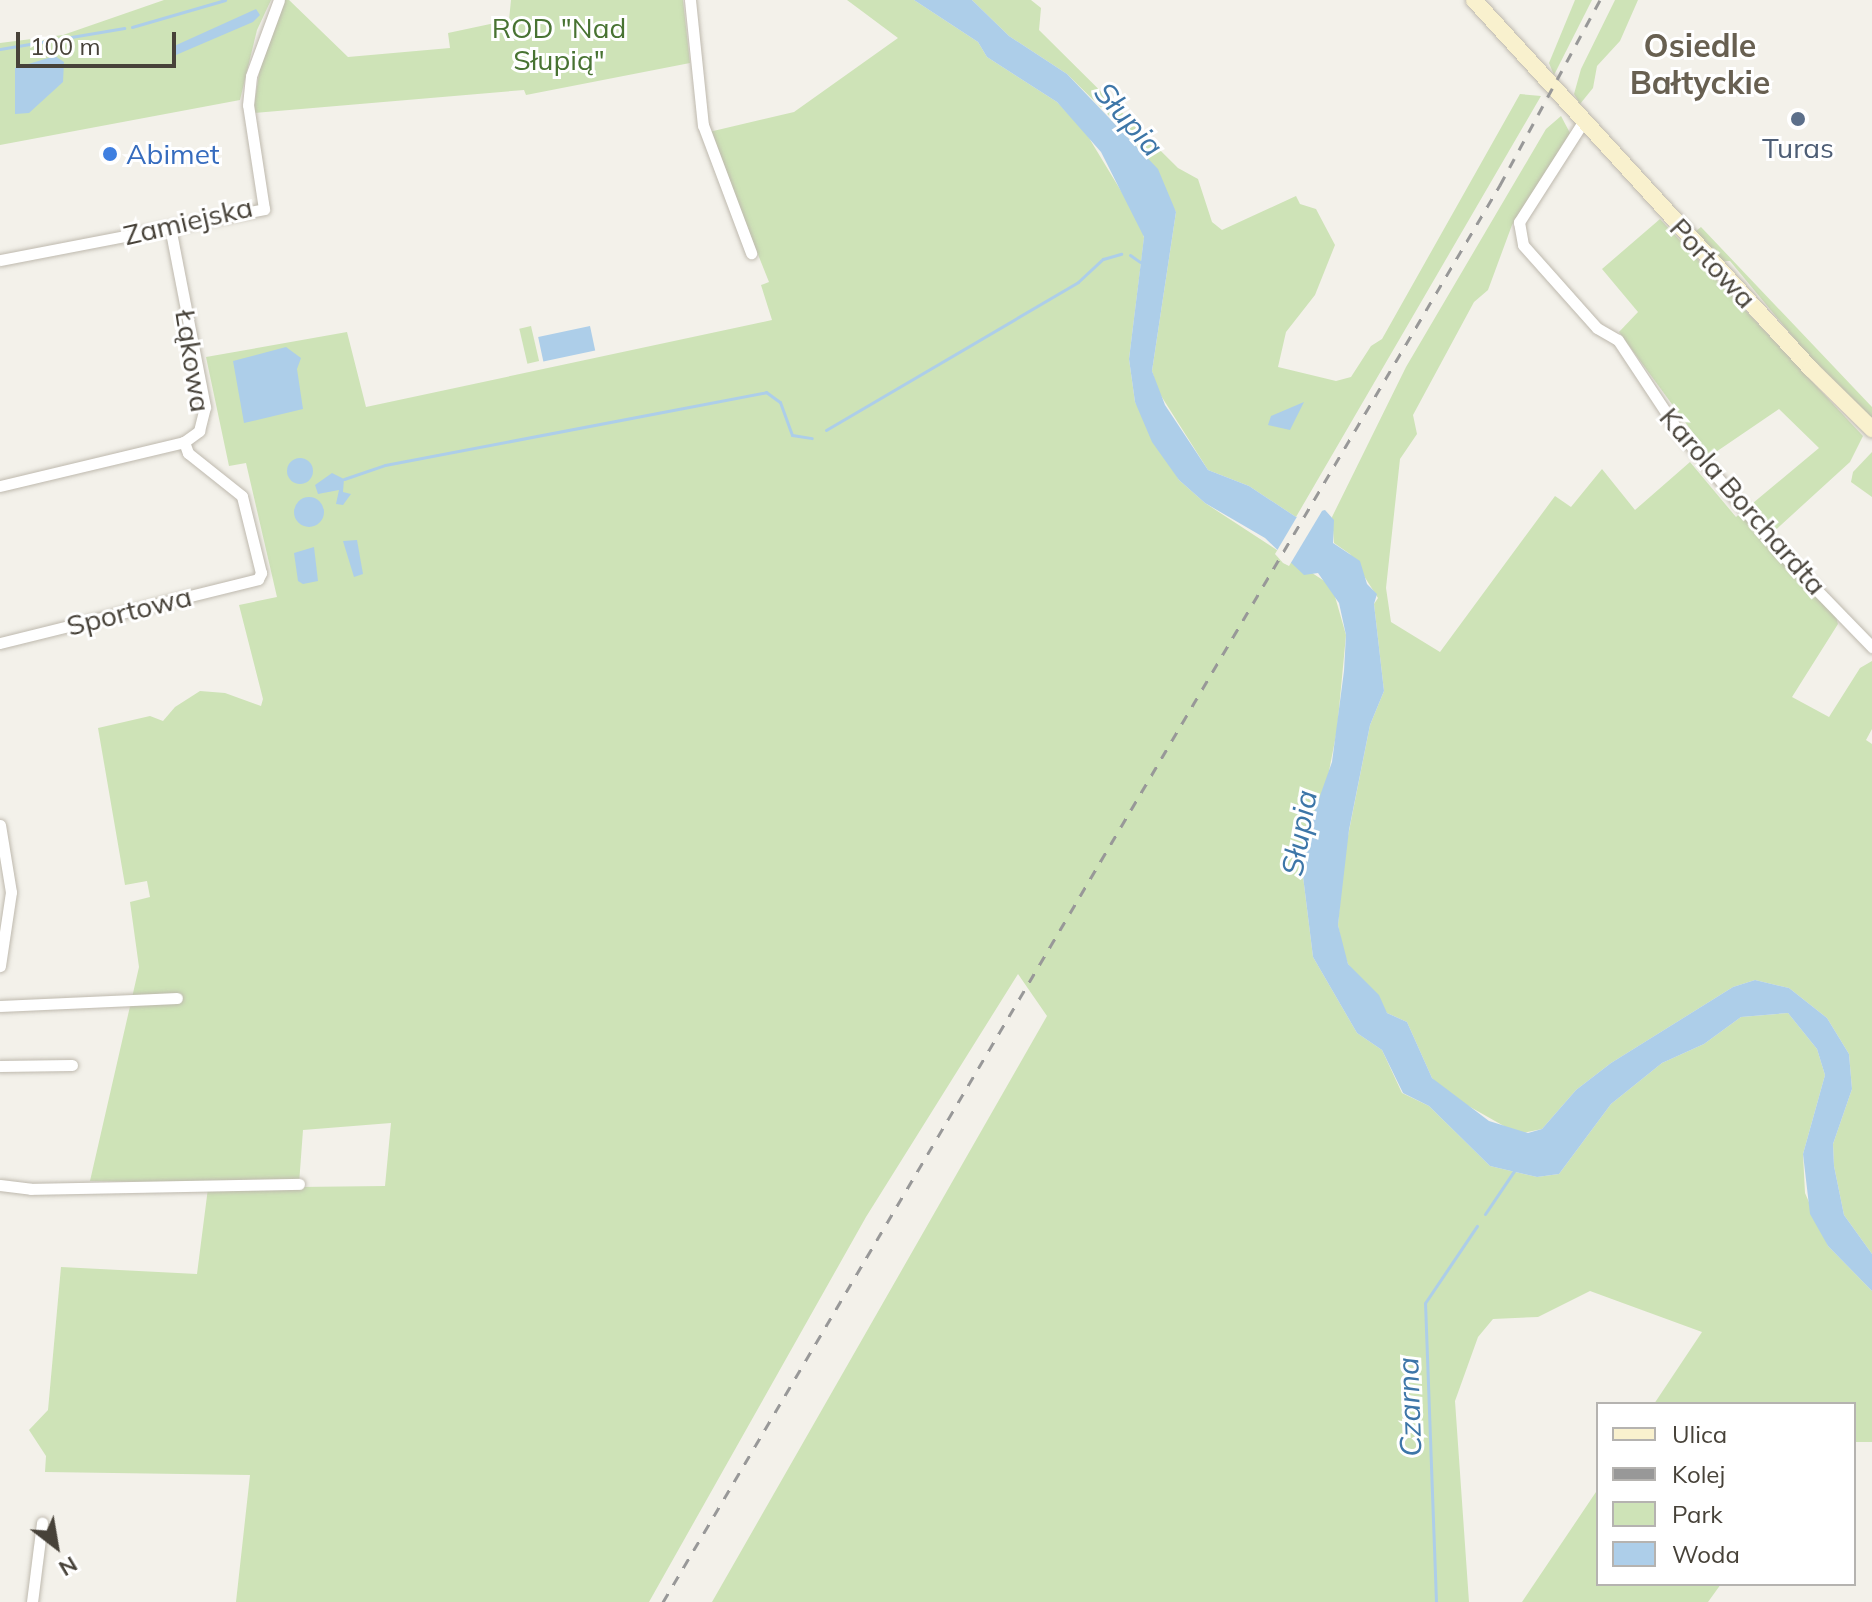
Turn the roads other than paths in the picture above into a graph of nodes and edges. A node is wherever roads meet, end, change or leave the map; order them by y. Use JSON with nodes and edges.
{"nodes":[{"id":1,"x":279,"y":0,"type":"edge"},
{"id":2,"x":690,"y":0,"type":"edge"},
{"id":3,"x":1474,"y":0,"type":"edge"},
{"id":4,"x":1583,"y":122,"type":"junction"},
{"id":5,"x":170,"y":227,"type":"junction"},
{"id":6,"x":751,"y":253,"type":"dead end"},
{"id":7,"x":0,"y":260,"type":"edge"},
{"id":8,"x":1872,"y":429,"type":"edge"},
{"id":9,"x":184,"y":442,"type":"junction"},
{"id":10,"x":0,"y":486,"type":"edge"},
{"id":11,"x":0,"y":643,"type":"edge"},
{"id":12,"x":1872,"y":647,"type":"edge"},
{"id":13,"x":0,"y":825,"type":"edge"},
{"id":14,"x":2,"y":941,"type":"edge"},
{"id":15,"x":0,"y":966,"type":"edge"},
{"id":16,"x":177,"y":998,"type":"dead end"},
{"id":17,"x":0,"y":1006,"type":"edge"},
{"id":18,"x":72,"y":1065,"type":"dead end"},
{"id":19,"x":0,"y":1066,"type":"edge"},
{"id":20,"x":299,"y":1184,"type":"dead end"},
{"id":21,"x":0,"y":1185,"type":"edge"},
{"id":22,"x":42,"y":1523,"type":"dead end"},
{"id":23,"x":32,"y":1602,"type":"edge"}],
"edges":[{"from":1,"to":5,"type":"street","name":"Zamiejska"},
{"from":2,"to":6,"type":"street"},
{"from":3,"to":4,"type":"main road","name":"Portowa"},
{"from":4,"to":8,"type":"main road","name":"Portowa"},
{"from":4,"to":12,"type":"street","name":"Karola Borchardta"},
{"from":5,"to":7,"type":"street","name":"Zamiejska"},
{"from":5,"to":9,"type":"street","name":"Łąkowa"},
{"from":9,"to":10,"type":"street","name":"Łąkowa"},
{"from":9,"to":11,"type":"street","name":"Sportowa"},
{"from":13,"to":14,"type":"street"},
{"from":14,"to":15,"type":"street"},
{"from":16,"to":17,"type":"street"},
{"from":18,"to":19,"type":"street"},
{"from":20,"to":21,"type":"street"},
{"from":22,"to":23,"type":"street"}]}
